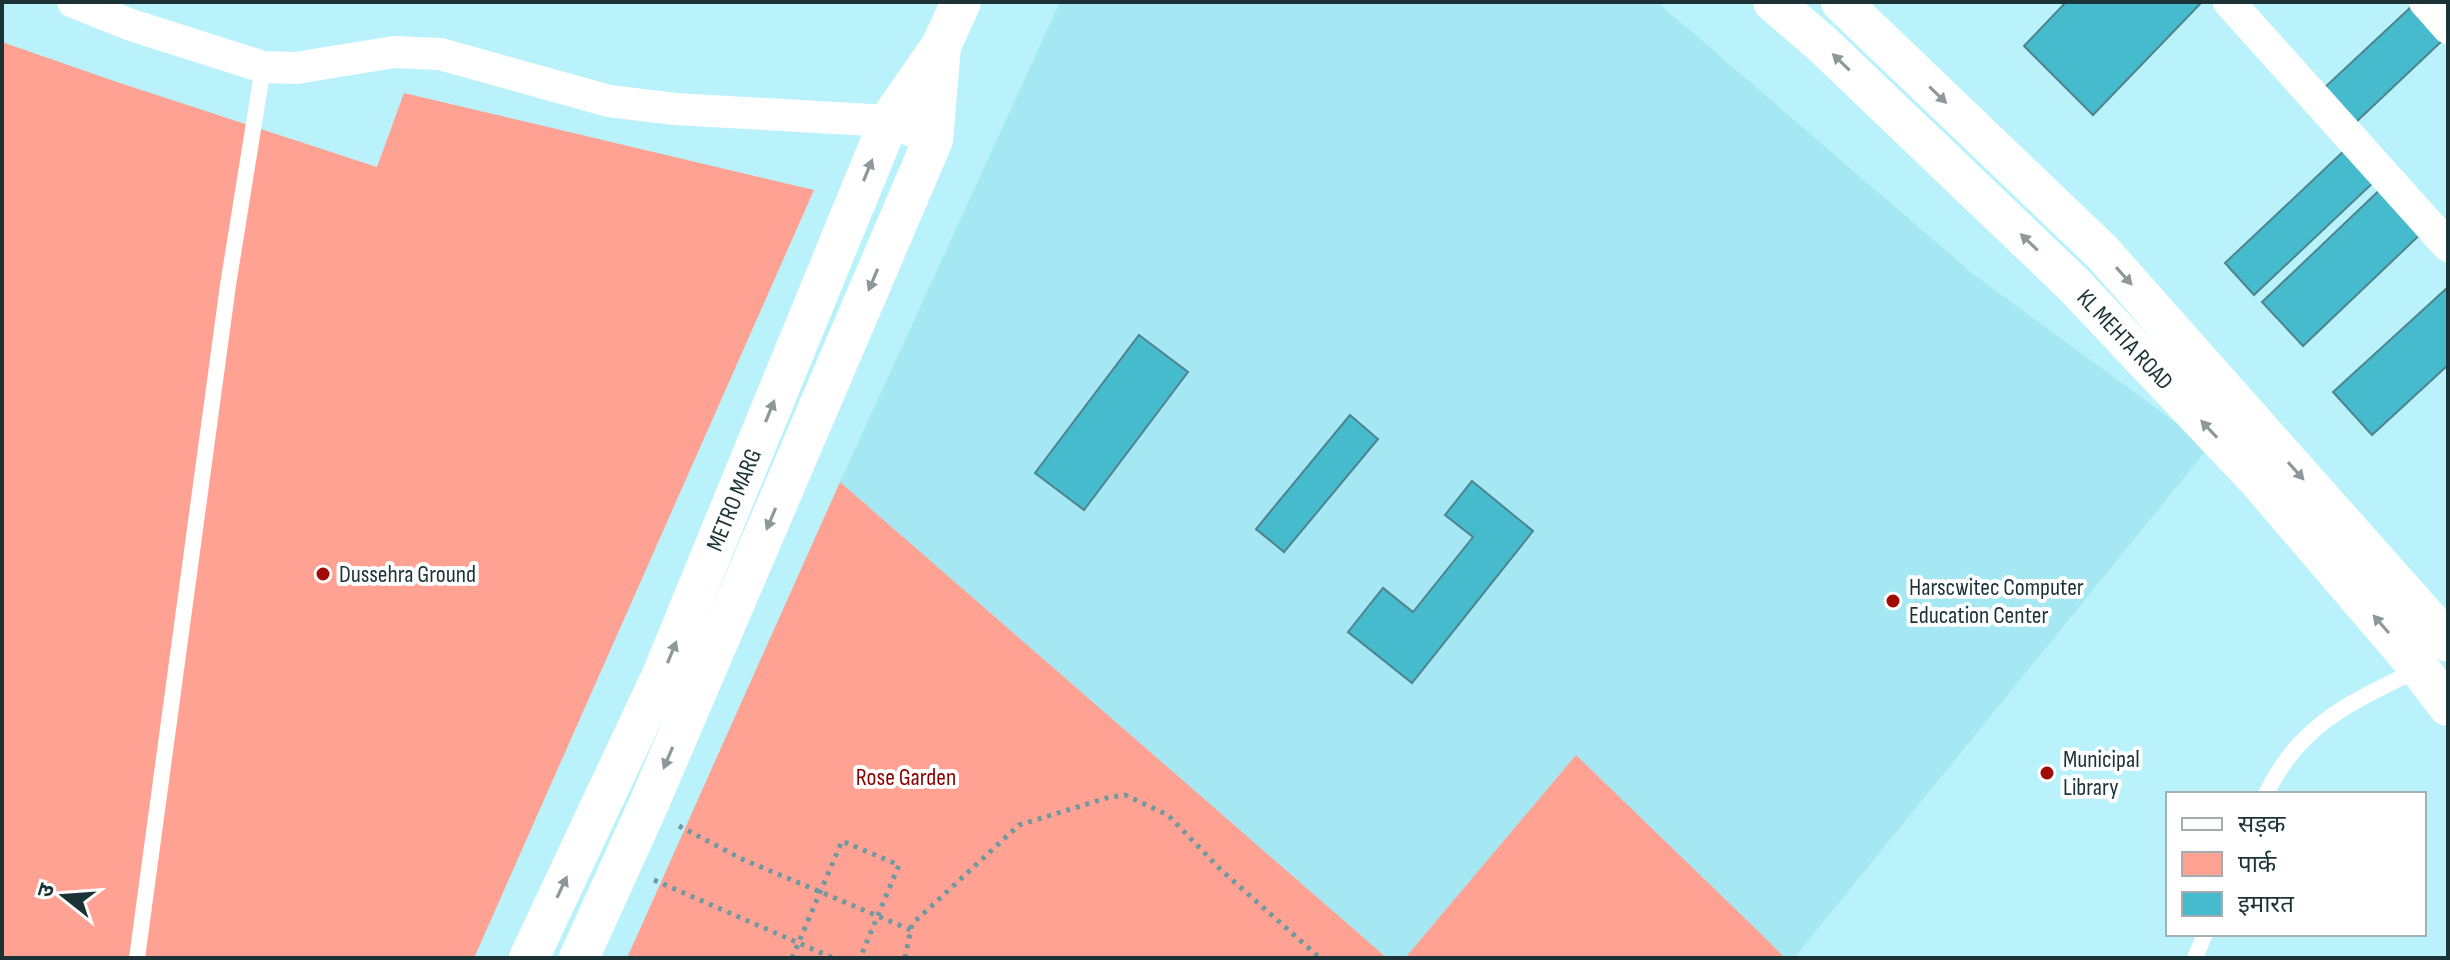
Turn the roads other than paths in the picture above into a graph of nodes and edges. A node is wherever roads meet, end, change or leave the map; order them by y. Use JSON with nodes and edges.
{"nodes":[{"id":1,"x":73,"y":2,"type":"edge"},
{"id":2,"x":961,"y":2,"type":"edge"},
{"id":3,"x":1773,"y":2,"type":"edge"},
{"id":4,"x":1841,"y":2,"type":"edge"},
{"id":5,"x":2229,"y":2,"type":"edge"},
{"id":6,"x":2425,"y":2,"type":"edge"},
{"id":7,"x":2448,"y":28,"type":"edge"},
{"id":8,"x":941,"y":46,"type":"junction"},
{"id":9,"x":263,"y":67,"type":"junction"},
{"id":10,"x":889,"y":121,"type":"junction"},
{"id":11,"x":933,"y":140,"type":"junction"},
{"id":12,"x":2448,"y":246,"type":"edge"},
{"id":13,"x":2434,"y":658,"type":"edge"},
{"id":14,"x":2448,"y":706,"type":"edge"},
{"id":15,"x":2267,"y":792,"type":"edge"},
{"id":16,"x":2204,"y":936,"type":"edge"},
{"id":17,"x":137,"y":958,"type":"edge"},
{"id":18,"x":529,"y":958,"type":"edge"},
{"id":19,"x":579,"y":958,"type":"edge"},
{"id":20,"x":2195,"y":958,"type":"edge"}],
"edges":[{"from":1,"to":9,"type":"street"},
{"from":2,"to":8,"type":"street","name":"METRO MARG"},
{"from":13,"to":3,"type":"street","name":"KL MEHTA ROAD","one_way":true},
{"from":4,"to":13,"type":"street","name":"KL MEHTA ROAD","one_way":true},
{"from":5,"to":12,"type":"street"},
{"from":6,"to":7,"type":"street"},
{"from":8,"to":10,"type":"street","name":"METRO MARG"},
{"from":8,"to":11,"type":"street","name":"METRO MARG"},
{"from":9,"to":10,"type":"street"},
{"from":9,"to":17,"type":"lane"},
{"from":10,"to":11,"type":"street"},
{"from":18,"to":10,"type":"street","name":"METRO MARG","one_way":true},
{"from":11,"to":19,"type":"street","name":"METRO MARG","one_way":true},
{"from":13,"to":14,"type":"street","name":"KL MEHTA ROAD"},
{"from":13,"to":15,"type":"lane"},
{"from":16,"to":20,"type":"lane"}]}
